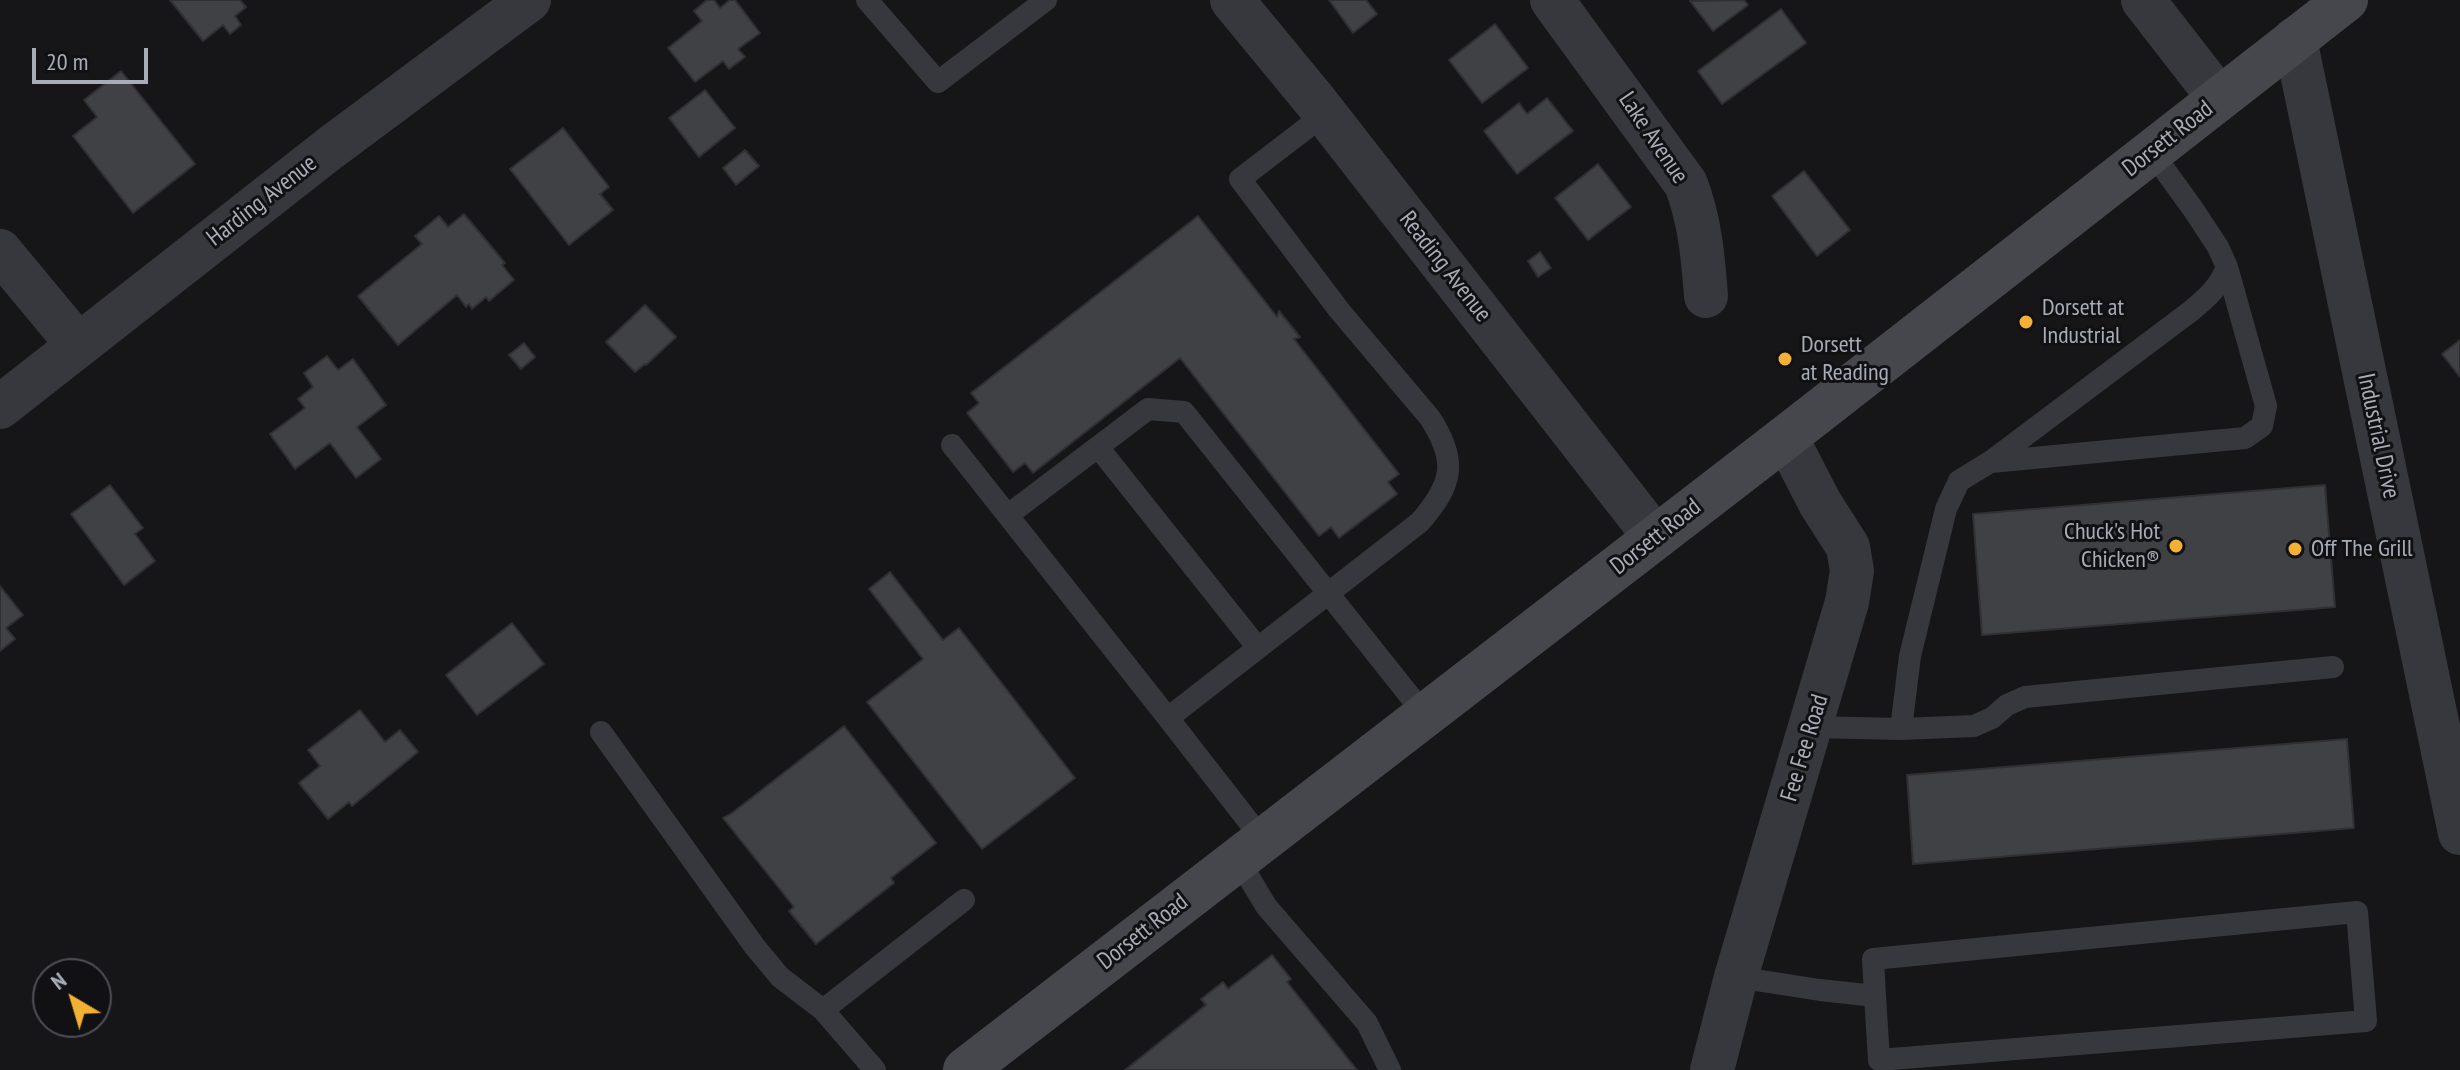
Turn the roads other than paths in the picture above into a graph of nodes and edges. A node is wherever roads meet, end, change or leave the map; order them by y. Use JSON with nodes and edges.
{"nodes":[{"id":1,"x":529,"y":0,"type":"edge"},
{"id":2,"x":867,"y":0,"type":"edge"},
{"id":3,"x":1046,"y":0,"type":"edge"},
{"id":4,"x":1232,"y":0,"type":"edge"},
{"id":5,"x":1552,"y":0,"type":"edge"},
{"id":6,"x":2143,"y":0,"type":"edge"},
{"id":7,"x":2346,"y":0,"type":"edge"},
{"id":8,"x":2295,"y":39,"type":"junction"},
{"id":9,"x":2219,"y":98,"type":"junction"},
{"id":10,"x":1325,"y":114,"type":"junction"},
{"id":11,"x":2151,"y":151,"type":"junction"},
{"id":12,"x":0,"y":251,"type":"edge"},
{"id":13,"x":2227,"y":267,"type":"junction"},
{"id":14,"x":1706,"y":296,"type":"dead end"},
{"id":15,"x":78,"y":345,"type":"junction"},
{"id":16,"x":0,"y":407,"type":"edge"},
{"id":17,"x":1786,"y":437,"type":"junction"},
{"id":18,"x":952,"y":445,"type":"dead end"},
{"id":19,"x":1098,"y":447,"type":"junction"},
{"id":20,"x":1990,"y":462,"type":"junction"},
{"id":21,"x":1008,"y":515,"type":"junction"},
{"id":22,"x":1655,"y":537,"type":"junction"},
{"id":23,"x":1330,"y":593,"type":"junction"},
{"id":24,"x":1258,"y":648,"type":"junction"},
{"id":25,"x":2333,"y":667,"type":"dead end"},
{"id":26,"x":1425,"y":715,"type":"junction"},
{"id":27,"x":1168,"y":718,"type":"junction"},
{"id":28,"x":1812,"y":727,"type":"junction"},
{"id":29,"x":1901,"y":729,"type":"junction"},
{"id":30,"x":601,"y":732,"type":"dead end"},
{"id":31,"x":2460,"y":833,"type":"edge"},
{"id":32,"x":1250,"y":850,"type":"junction"},
{"id":33,"x":964,"y":900,"type":"dead end"},
{"id":34,"x":1736,"y":977,"type":"junction"},
{"id":35,"x":1875,"y":996,"type":"junction"},
{"id":36,"x":823,"y":1010,"type":"junction"},
{"id":37,"x":875,"y":1070,"type":"edge"},
{"id":38,"x":965,"y":1070,"type":"edge"},
{"id":39,"x":1390,"y":1070,"type":"edge"},
{"id":40,"x":1712,"y":1070,"type":"edge"}],
"edges":[{"from":1,"to":15,"type":"street","name":"Harding Avenue"},
{"from":2,"to":3,"type":"lane"},
{"from":4,"to":10,"type":"street","name":"Reading Avenue"},
{"from":5,"to":14,"type":"street","name":"Lake Avenue"},
{"from":6,"to":9,"type":"street"},
{"from":7,"to":8,"type":"main road","name":"Dorsett Road"},
{"from":8,"to":9,"type":"main road","name":"Dorsett Road"},
{"from":8,"to":31,"type":"street","name":"Industrial Drive"},
{"from":9,"to":11,"type":"main road","name":"Dorsett Road"},
{"from":10,"to":22,"type":"street","name":"Reading Avenue"},
{"from":10,"to":23,"type":"lane"},
{"from":11,"to":13,"type":"lane"},
{"from":11,"to":17,"type":"main road","name":"Dorsett Road"},
{"from":12,"to":15,"type":"street"},
{"from":13,"to":20,"type":"lane"},
{"from":13,"to":20,"type":"lane"},
{"from":15,"to":16,"type":"street","name":"Harding Avenue"},
{"from":17,"to":22,"type":"main road","name":"Dorsett Road"},
{"from":17,"to":28,"type":"street","name":"Fee Fee Road"},
{"from":18,"to":21,"type":"lane"},
{"from":19,"to":21,"type":"lane"},
{"from":19,"to":23,"type":"lane"},
{"from":19,"to":24,"type":"lane"},
{"from":20,"to":29,"type":"lane"},
{"from":21,"to":27,"type":"lane"},
{"from":22,"to":26,"type":"main road","name":"Dorsett Road"},
{"from":23,"to":24,"type":"lane"},
{"from":23,"to":26,"type":"lane"},
{"from":24,"to":27,"type":"lane"},
{"from":25,"to":29,"type":"lane"},
{"from":26,"to":32,"type":"main road","name":"Dorsett Road"},
{"from":27,"to":32,"type":"lane"},
{"from":28,"to":29,"type":"lane"},
{"from":28,"to":34,"type":"street","name":"Fee Fee Road"},
{"from":30,"to":36,"type":"lane"},
{"from":32,"to":38,"type":"main road","name":"Dorsett Road"},
{"from":32,"to":39,"type":"lane"},
{"from":33,"to":36,"type":"lane"},
{"from":34,"to":35,"type":"lane"},
{"from":34,"to":40,"type":"street","name":"Fee Fee Road"},
{"from":35,"to":35,"type":"lane"},
{"from":36,"to":37,"type":"lane"}]}
